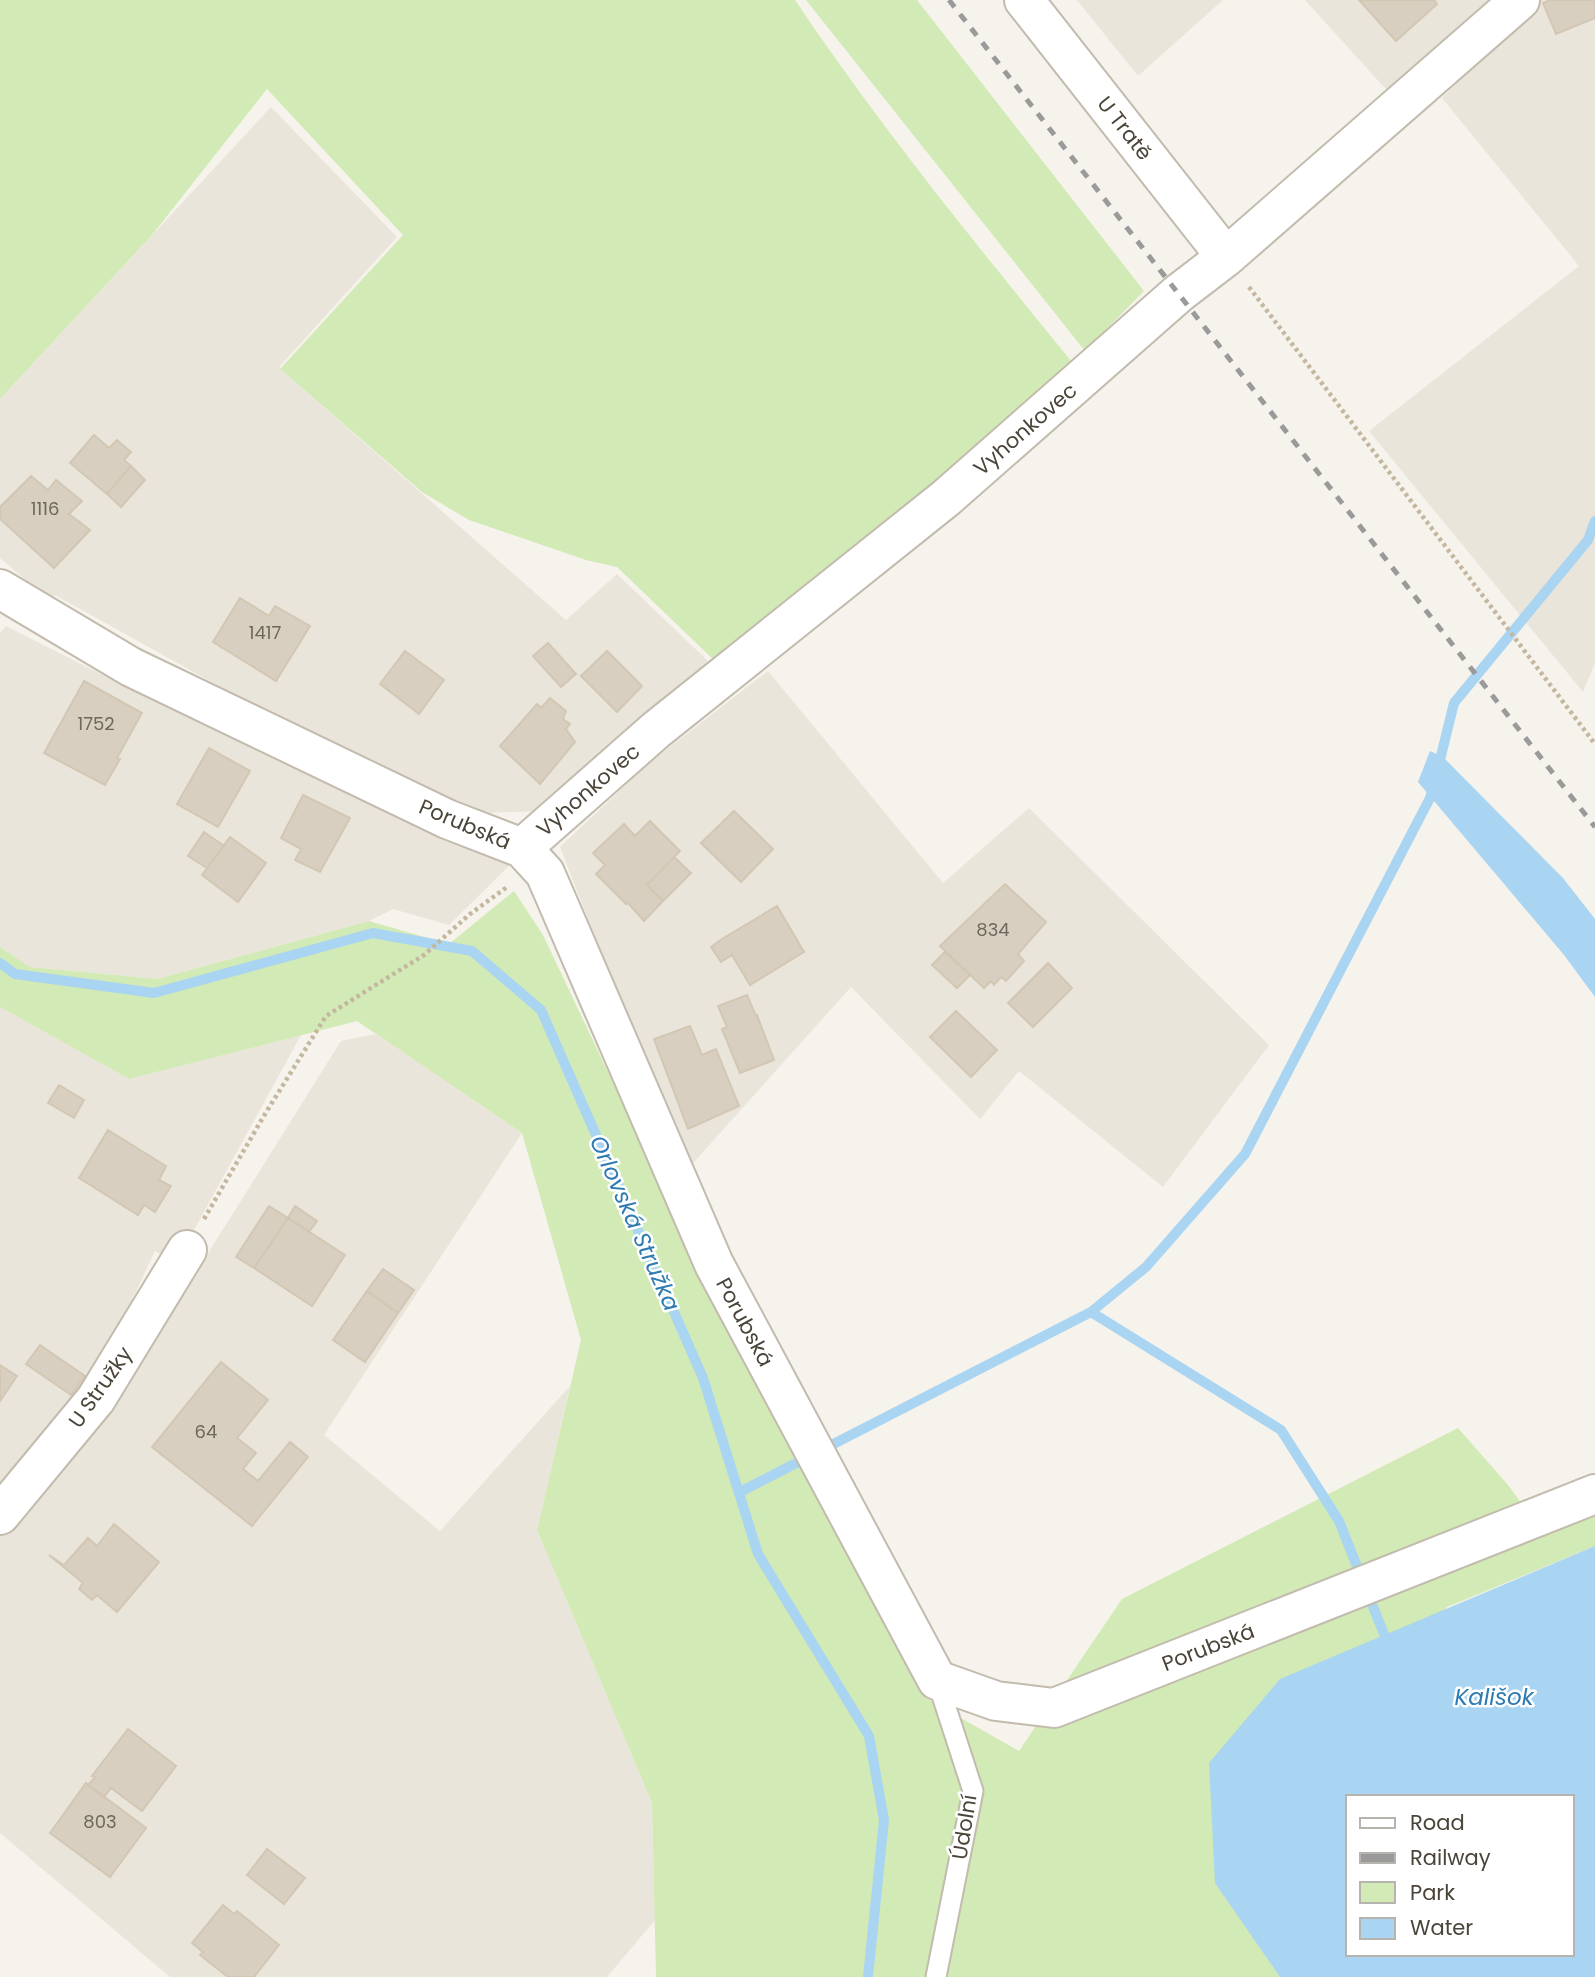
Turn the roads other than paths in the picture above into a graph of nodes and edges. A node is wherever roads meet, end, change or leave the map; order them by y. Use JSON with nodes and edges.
{"nodes":[{"id":1,"x":1024,"y":0,"type":"edge"},
{"id":2,"x":1520,"y":0,"type":"edge"},
{"id":3,"x":1226,"y":257,"type":"junction"},
{"id":4,"x":0,"y":590,"type":"edge"},
{"id":5,"x":522,"y":848,"type":"junction"},
{"id":6,"x":187,"y":1250,"type":"road end"},
{"id":7,"x":1595,"y":1494,"type":"edge"},
{"id":8,"x":0,"y":1515,"type":"edge"},
{"id":9,"x":937,"y":1680,"type":"junction"},
{"id":10,"x":936,"y":1977,"type":"edge"}],
"edges":[{"from":1,"to":3,"type":"street","name":"U Tratě"},
{"from":2,"to":3,"type":"street","name":"Vyhonkovec"},
{"from":3,"to":5,"type":"street","name":"Vyhonkovec"},
{"from":4,"to":5,"type":"street","name":"Porubská"},
{"from":5,"to":9,"type":"street","name":"Porubská"},
{"from":6,"to":8,"type":"street","name":"U Stružky"},
{"from":7,"to":9,"type":"street","name":"Porubská"},
{"from":9,"to":10,"type":"lane","name":"Údolní"}]}
